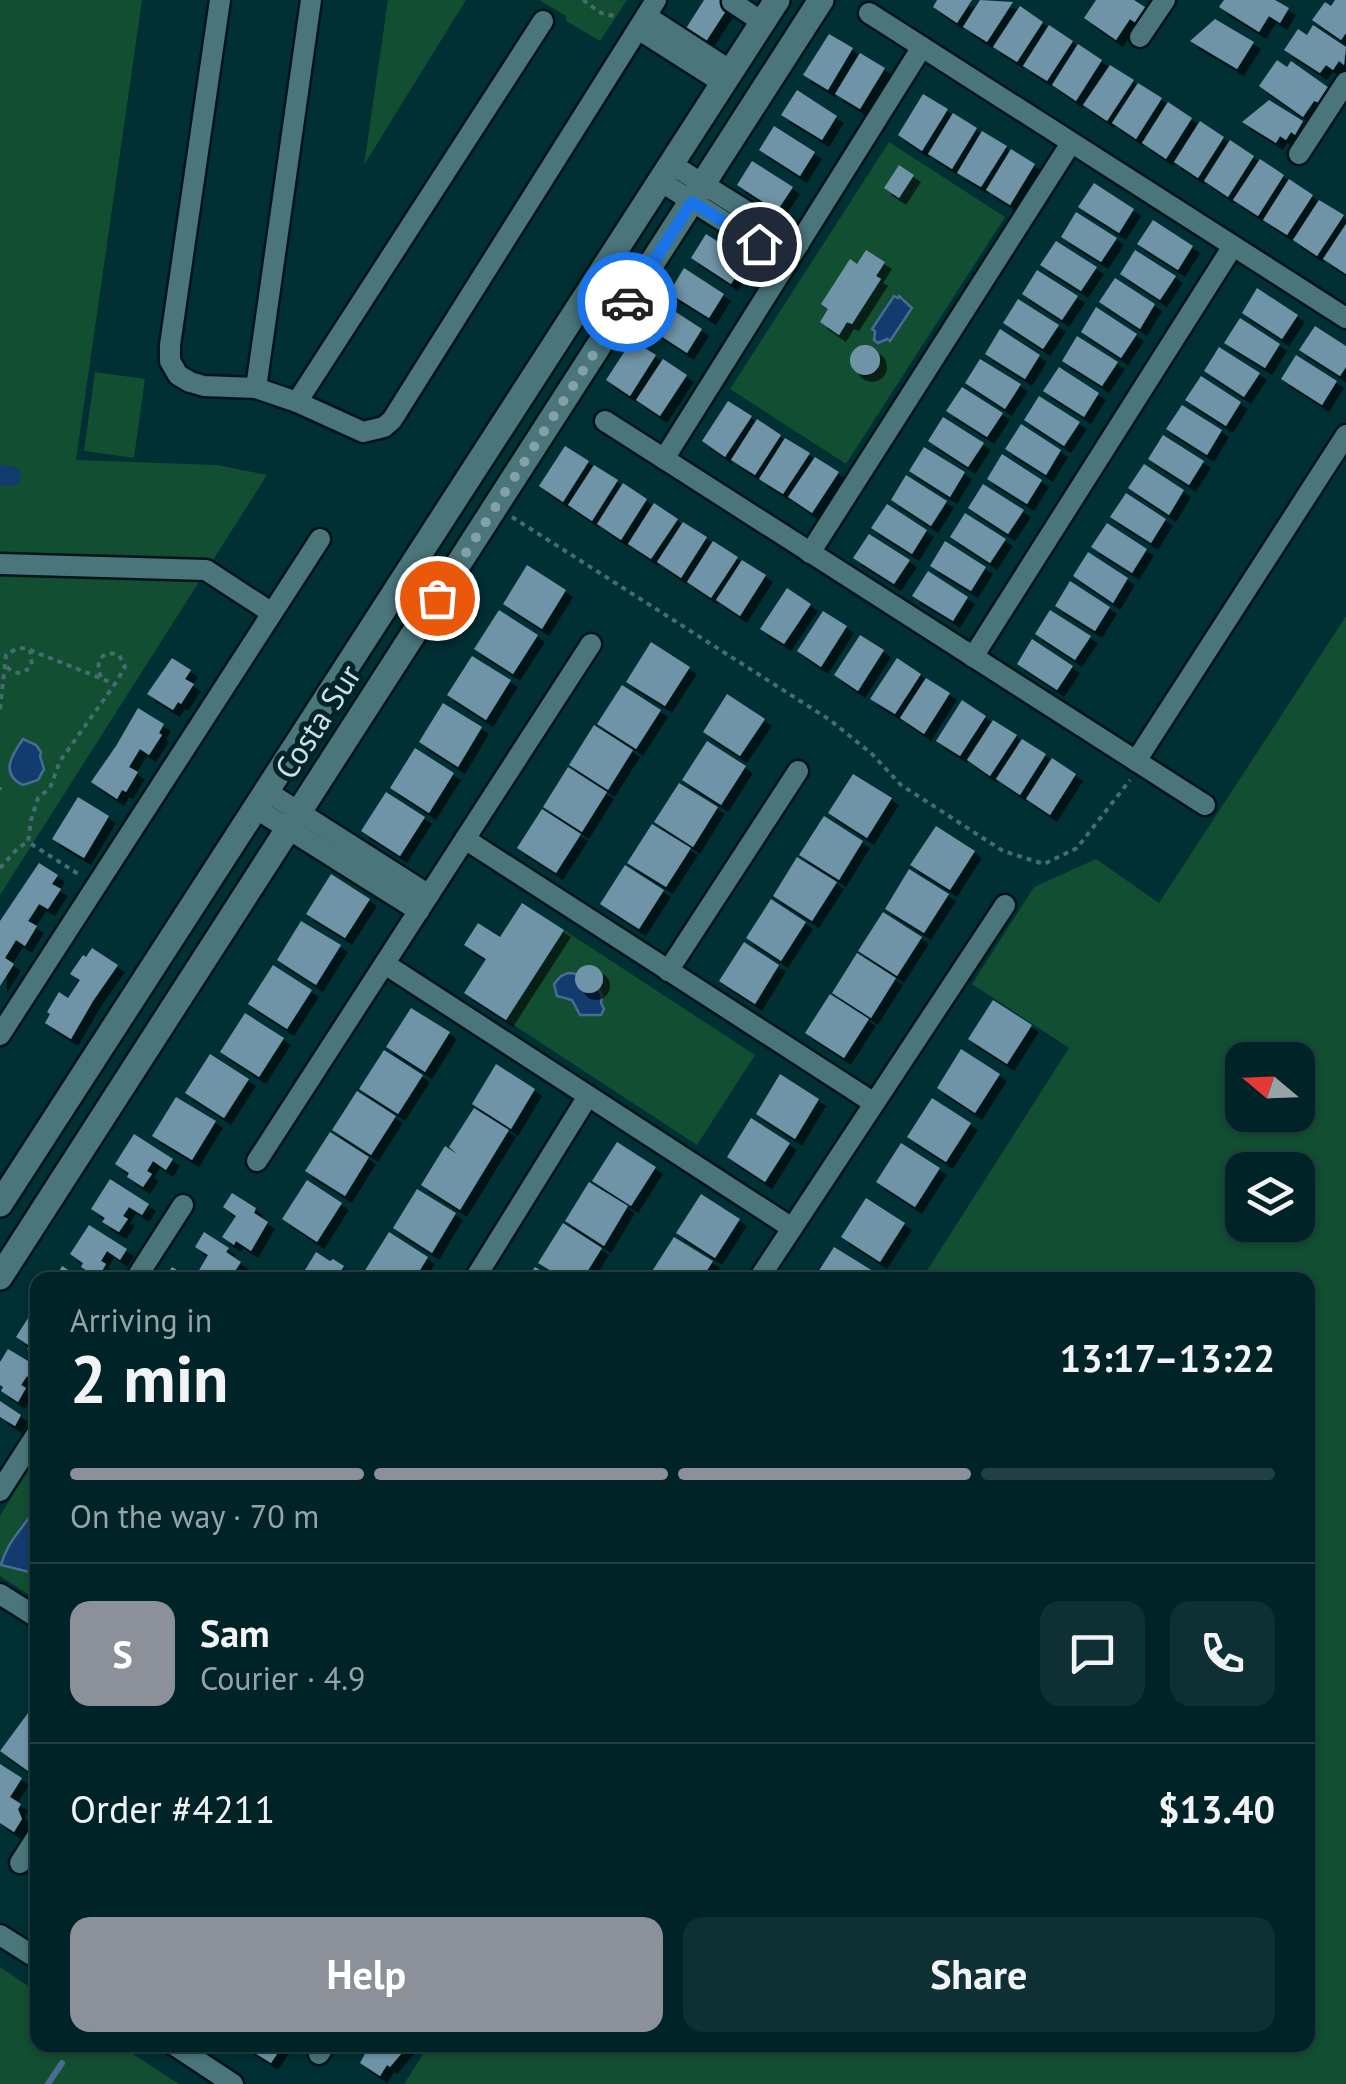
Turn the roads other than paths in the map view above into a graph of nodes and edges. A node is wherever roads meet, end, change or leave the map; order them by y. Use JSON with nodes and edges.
{"nodes":[{"id":1,"x":220,"y":0,"type":"edge"},
{"id":2,"x":311,"y":0,"type":"edge"},
{"id":3,"x":821,"y":0,"type":"edge"},
{"id":4,"x":1165,"y":0,"type":"edge"},
{"id":5,"x":730,"y":5,"type":"edge"},
{"id":6,"x":869,"y":13,"type":"dead end"},
{"id":7,"x":647,"y":15,"type":"edge"},
{"id":8,"x":766,"y":17,"type":"edge"},
{"id":9,"x":543,"y":21,"type":"dead end"},
{"id":10,"x":1140,"y":38,"type":"dead end"},
{"id":11,"x":922,"y":47,"type":"junction"},
{"id":12,"x":727,"y":77,"type":"junction"},
{"id":13,"x":1346,"y":82,"type":"edge"},
{"id":14,"x":1072,"y":143,"type":"junction"},
{"id":15,"x":1299,"y":154,"type":"dead end"},
{"id":16,"x":665,"y":173,"type":"junction"},
{"id":17,"x":697,"y":193,"type":"junction"},
{"id":18,"x":1233,"y":246,"type":"junction"},
{"id":19,"x":793,"y":253,"type":"junction"},
{"id":20,"x":1346,"y":318,"type":"edge"},
{"id":21,"x":256,"y":388,"type":"junction"},
{"id":22,"x":297,"y":402,"type":"junction"},
{"id":23,"x":604,"y":421,"type":"dead end"},
{"id":24,"x":1346,"y":435,"type":"edge"},
{"id":25,"x":664,"y":460,"type":"junction"},
{"id":26,"x":320,"y":539,"type":"dead end"},
{"id":27,"x":810,"y":553,"type":"junction"},
{"id":28,"x":0,"y":564,"type":"edge"},
{"id":29,"x":272,"y":613,"type":"junction"},
{"id":30,"x":591,"y":644,"type":"dead end"},
{"id":31,"x":973,"y":657,"type":"junction"},
{"id":32,"x":1136,"y":761,"type":"junction"},
{"id":33,"x":798,"y":771,"type":"dead end"},
{"id":34,"x":261,"y":800,"type":"junction"},
{"id":35,"x":1205,"y":805,"type":"dead end"},
{"id":36,"x":293,"y":821,"type":"junction"},
{"id":37,"x":465,"y":840,"type":"junction"},
{"id":38,"x":424,"y":904,"type":"junction"},
{"id":39,"x":1005,"y":905,"type":"dead end"},
{"id":40,"x":384,"y":964,"type":"junction"},
{"id":41,"x":668,"y":970,"type":"junction"},
{"id":42,"x":0,"y":1035,"type":"edge"},
{"id":43,"x":588,"y":1096,"type":"junction"},
{"id":44,"x":874,"y":1104,"type":"junction"},
{"id":45,"x":257,"y":1161,"type":"dead end"},
{"id":46,"x":4,"y":1189,"type":"edge"},
{"id":47,"x":183,"y":1204,"type":"dead end"},
{"id":48,"x":792,"y":1228,"type":"junction"},
{"id":49,"x":140,"y":1272,"type":"edge"},
{"id":50,"x":479,"y":1272,"type":"edge"},
{"id":51,"x":763,"y":1272,"type":"edge"},
{"id":52,"x":0,"y":1277,"type":"edge"},
{"id":53,"x":30,"y":1443,"type":"edge"},
{"id":54,"x":2,"y":1483,"type":"edge"},
{"id":55,"x":0,"y":1594,"type":"edge"},
{"id":56,"x":30,"y":1613,"type":"edge"},
{"id":57,"x":30,"y":1847,"type":"edge"},
{"id":58,"x":20,"y":1862,"type":"dead end"},
{"id":59,"x":0,"y":1935,"type":"edge"},
{"id":60,"x":30,"y":1953,"type":"edge"},
{"id":61,"x":185,"y":2052,"type":"edge"},
{"id":62,"x":234,"y":2084,"type":"edge"}],
"edges":[{"from":1,"to":21,"type":"street"},
{"from":2,"to":21,"type":"street"},
{"from":3,"to":17,"type":"street","name":"Costa Sur"},
{"from":4,"to":10,"type":"street"},
{"from":5,"to":8,"type":"street"},
{"from":6,"to":11,"type":"street"},
{"from":7,"to":12,"type":"street"},
{"from":7,"to":22,"type":"street"},
{"from":8,"to":12,"type":"street","name":"Costa Sur"},
{"from":9,"to":22,"type":"street"},
{"from":11,"to":14,"type":"street"},
{"from":11,"to":19,"type":"street"},
{"from":12,"to":16,"type":"street","name":"Costa Sur"},
{"from":13,"to":15,"type":"street"},
{"from":14,"to":18,"type":"street"},
{"from":14,"to":27,"type":"street"},
{"from":16,"to":17,"type":"street"},
{"from":16,"to":34,"type":"street","name":"Costa Sur"},
{"from":17,"to":19,"type":"street"},
{"from":17,"to":36,"type":"street","name":"Costa Sur"},
{"from":18,"to":20,"type":"street"},
{"from":18,"to":31,"type":"street"},
{"from":19,"to":25,"type":"street"},
{"from":21,"to":22,"type":"street"},
{"from":23,"to":25,"type":"street"},
{"from":24,"to":32,"type":"street"},
{"from":25,"to":27,"type":"street"},
{"from":26,"to":29,"type":"street"},
{"from":27,"to":31,"type":"street"},
{"from":28,"to":29,"type":"street"},
{"from":29,"to":42,"type":"street"},
{"from":30,"to":37,"type":"street"},
{"from":31,"to":32,"type":"street"},
{"from":32,"to":35,"type":"street"},
{"from":33,"to":41,"type":"street"},
{"from":34,"to":36,"type":"street"},
{"from":34,"to":46,"type":"street","name":"Costa Sur"},
{"from":36,"to":38,"type":"street"},
{"from":36,"to":52,"type":"street","name":"Costa Sur"},
{"from":37,"to":38,"type":"street"},
{"from":37,"to":41,"type":"street"},
{"from":38,"to":40,"type":"street"},
{"from":39,"to":44,"type":"street"},
{"from":40,"to":43,"type":"street"},
{"from":40,"to":45,"type":"street"},
{"from":41,"to":44,"type":"street"},
{"from":43,"to":48,"type":"street"},
{"from":43,"to":50,"type":"street"},
{"from":44,"to":48,"type":"street"},
{"from":47,"to":49,"type":"street"},
{"from":48,"to":51,"type":"street"},
{"from":53,"to":54,"type":"street"},
{"from":55,"to":56,"type":"street"},
{"from":57,"to":58,"type":"street"},
{"from":59,"to":60,"type":"street"},
{"from":61,"to":62,"type":"street"}]}
